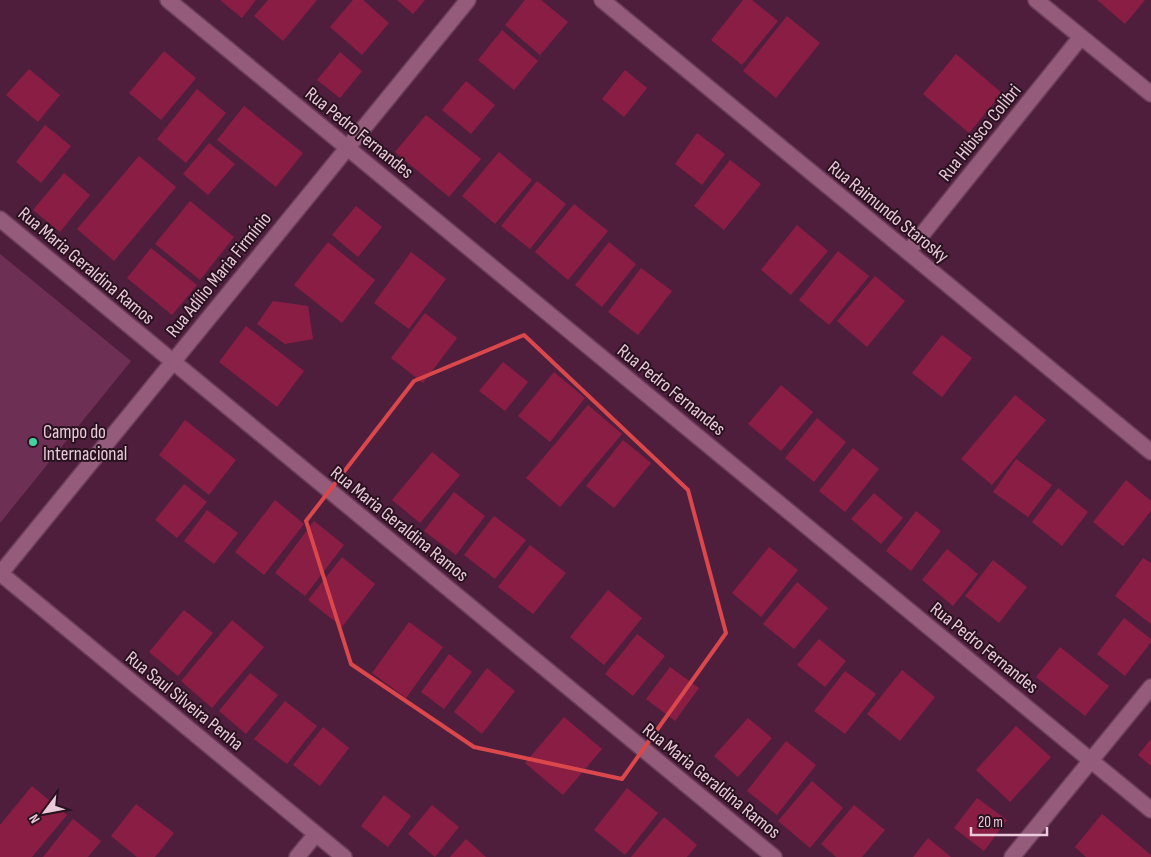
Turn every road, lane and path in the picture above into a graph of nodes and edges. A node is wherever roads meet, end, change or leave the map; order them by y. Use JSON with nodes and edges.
{"nodes":[{"id":1,"x":168,"y":0,"type":"edge"},
{"id":2,"x":468,"y":0,"type":"edge"},
{"id":3,"x":602,"y":0,"type":"edge"},
{"id":4,"x":1036,"y":0,"type":"edge"},
{"id":5,"x":1081,"y":37,"type":"junction"},
{"id":6,"x":1151,"y":94,"type":"edge"},
{"id":7,"x":348,"y":148,"type":"junction"},
{"id":8,"x":0,"y":219,"type":"edge"},
{"id":9,"x":908,"y":252,"type":"junction"},
{"id":10,"x":173,"y":362,"type":"junction"},
{"id":11,"x":1151,"y":452,"type":"edge"},
{"id":12,"x":0,"y":574,"type":"edge"},
{"id":13,"x":1151,"y":687,"type":"edge"},
{"id":14,"x":1091,"y":760,"type":"junction"},
{"id":15,"x":1151,"y":810,"type":"edge"},
{"id":16,"x":316,"y":834,"type":"junction"},
{"id":17,"x":297,"y":857,"type":"edge"},
{"id":18,"x":344,"y":857,"type":"edge"},
{"id":19,"x":774,"y":857,"type":"edge"},
{"id":20,"x":1012,"y":857,"type":"edge"}],
"edges":[{"from":1,"to":7,"type":"street","name":"Rua Pedro Fernandes"},
{"from":2,"to":7,"type":"street","name":"Rua Adílio Maria Firmínio"},
{"from":3,"to":9,"type":"street","name":"Rua Raimundo Starosky"},
{"from":4,"to":5,"type":"street"},
{"from":5,"to":6,"type":"street"},
{"from":5,"to":9,"type":"street","name":"Rua Hibisco Colibri"},
{"from":7,"to":10,"type":"street","name":"Rua Adílio Maria Firmínio"},
{"from":7,"to":14,"type":"street","name":"Rua Pedro Fernandes"},
{"from":8,"to":10,"type":"street","name":"Rua Maria Geraldina Ramos"},
{"from":9,"to":11,"type":"street","name":"Rua Raimundo Starosky"},
{"from":10,"to":12,"type":"street","name":"Rua Adílio Maria Firmínio"},
{"from":10,"to":19,"type":"street","name":"Rua Maria Geraldina Ramos"},
{"from":12,"to":16,"type":"street","name":"Rua Saul Silveira Penha"},
{"from":13,"to":14,"type":"street"},
{"from":14,"to":15,"type":"street","name":"Rua Pedro Fernandes"},
{"from":14,"to":20,"type":"street"},
{"from":16,"to":17,"type":"street"},
{"from":16,"to":18,"type":"street","name":"Rua Saul Silveira Penha"}]}
